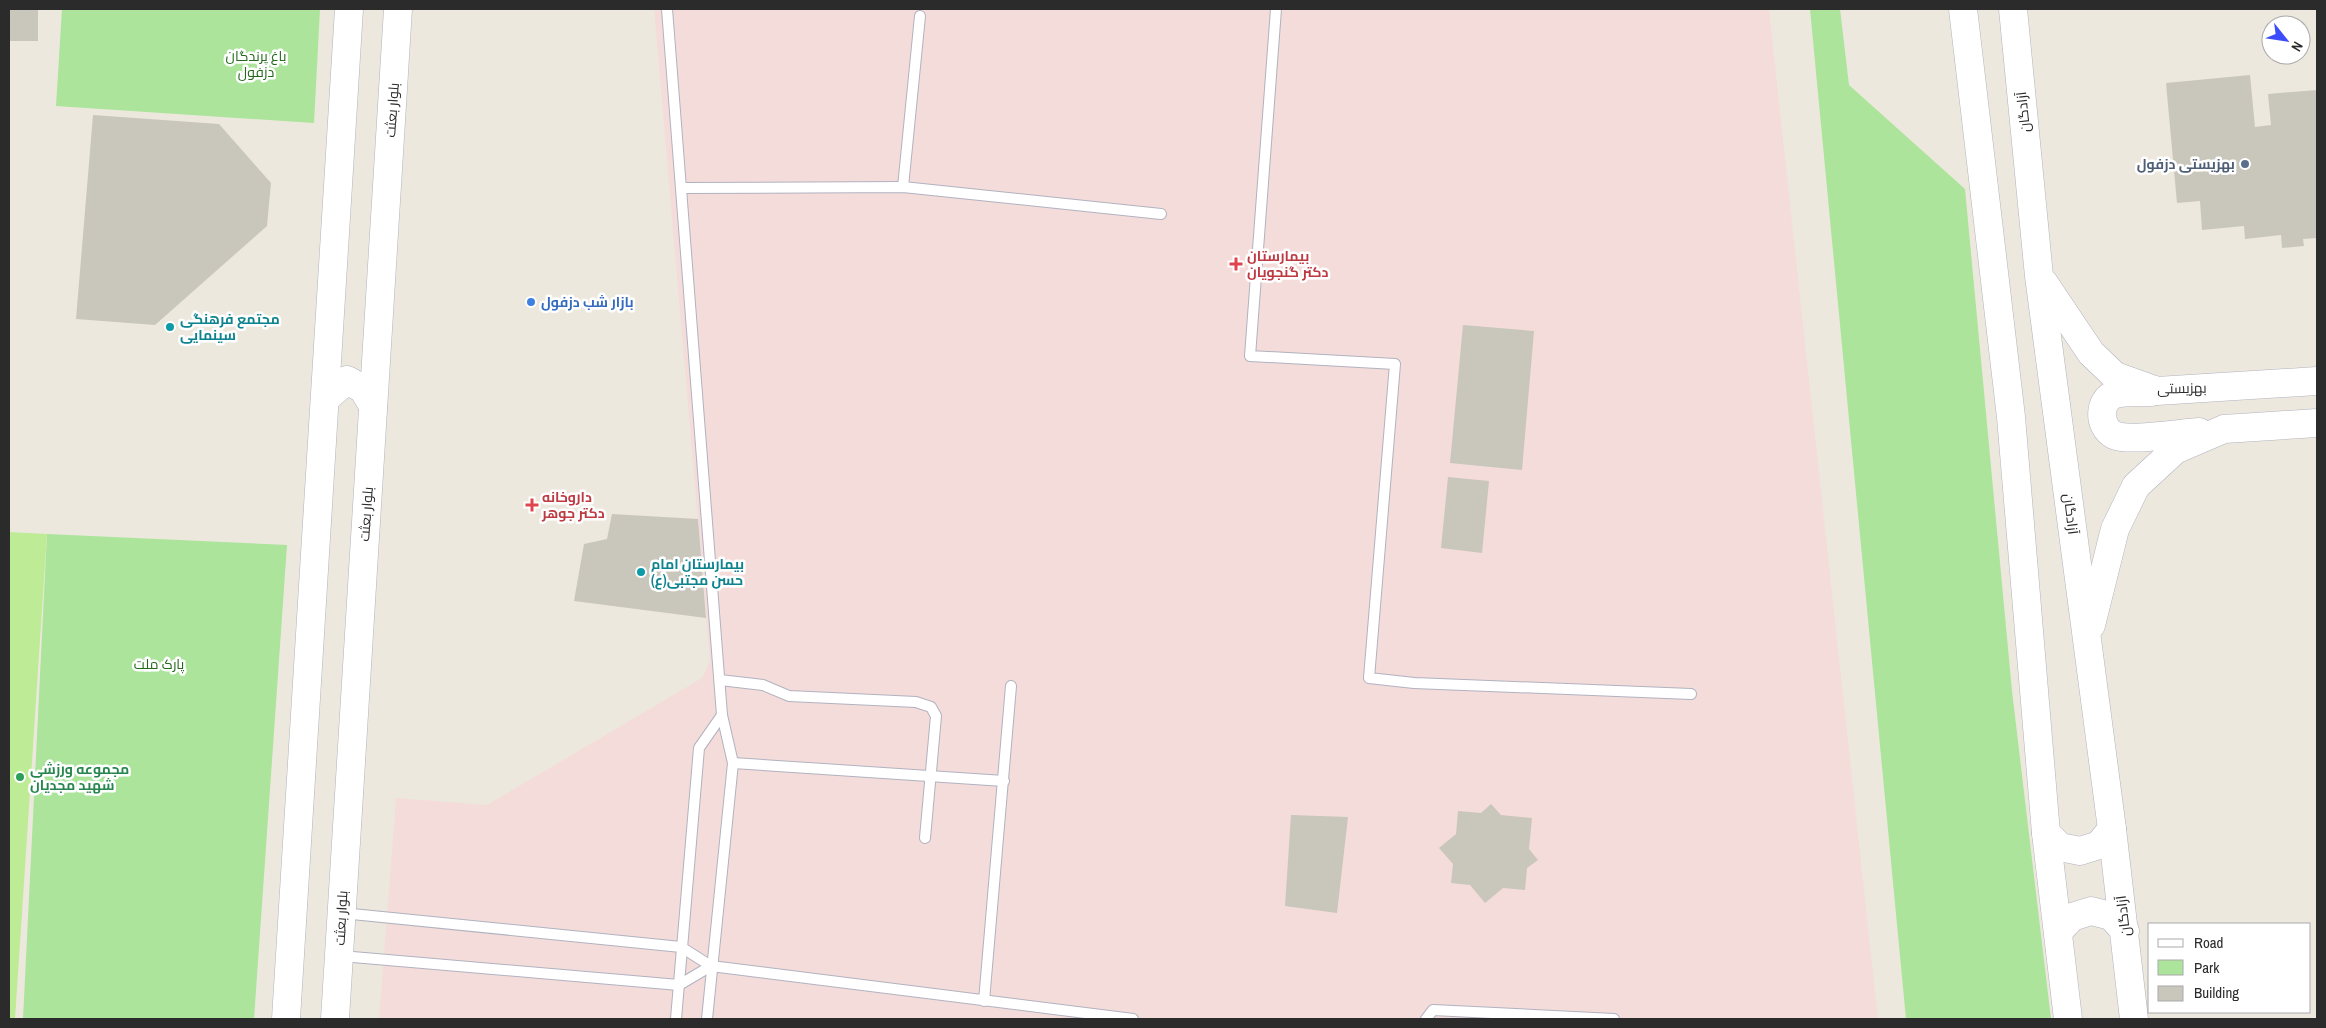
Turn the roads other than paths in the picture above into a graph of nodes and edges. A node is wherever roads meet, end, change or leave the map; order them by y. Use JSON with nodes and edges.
{"nodes":[{"id":1,"x":349,"y":9,"type":"edge"},
{"id":2,"x":398,"y":9,"type":"edge"},
{"id":3,"x":667,"y":9,"type":"edge"},
{"id":4,"x":1276,"y":9,"type":"edge"},
{"id":5,"x":1963,"y":9,"type":"edge"},
{"id":6,"x":2013,"y":9,"type":"edge"},
{"id":7,"x":920,"y":16,"type":"dead end"},
{"id":8,"x":903,"y":186,"type":"junction"},
{"id":9,"x":681,"y":188,"type":"junction"},
{"id":10,"x":1161,"y":214,"type":"dead end"},
{"id":11,"x":2039,"y":276,"type":"junction"},
{"id":12,"x":2317,"y":381,"type":"edge"},
{"id":13,"x":2157,"y":391,"type":"junction"},
{"id":14,"x":326,"y":398,"type":"junction"},
{"id":15,"x":373,"y":406,"type":"junction"},
{"id":16,"x":2317,"y":423,"type":"edge"},
{"id":17,"x":2224,"y":429,"type":"junction"},
{"id":18,"x":2087,"y":641,"type":"junction"},
{"id":19,"x":720,"y":680,"type":"junction"},
{"id":20,"x":1011,"y":686,"type":"dead end"},
{"id":21,"x":1691,"y":694,"type":"dead end"},
{"id":22,"x":722,"y":715,"type":"junction"},
{"id":23,"x":733,"y":763,"type":"junction"},
{"id":24,"x":932,"y":776,"type":"junction"},
{"id":25,"x":1004,"y":781,"type":"junction"},
{"id":26,"x":2112,"y":829,"type":"junction"},
{"id":27,"x":2046,"y":833,"type":"junction"},
{"id":28,"x":925,"y":838,"type":"dead end"},
{"id":29,"x":341,"y":913,"type":"junction"},
{"id":30,"x":2125,"y":931,"type":"junction"},
{"id":31,"x":2058,"y":932,"type":"junction"},
{"id":32,"x":681,"y":947,"type":"junction"},
{"id":33,"x":339,"y":955,"type":"junction"},
{"id":34,"x":711,"y":966,"type":"junction"},
{"id":35,"x":678,"y":985,"type":"junction"},
{"id":36,"x":984,"y":1001,"type":"junction"},
{"id":37,"x":286,"y":1019,"type":"edge"},
{"id":38,"x":335,"y":1019,"type":"edge"},
{"id":39,"x":676,"y":1019,"type":"edge"},
{"id":40,"x":707,"y":1019,"type":"edge"},
{"id":41,"x":1133,"y":1019,"type":"edge"},
{"id":42,"x":1426,"y":1019,"type":"edge"},
{"id":43,"x":1614,"y":1019,"type":"edge"},
{"id":44,"x":2068,"y":1019,"type":"edge"},
{"id":45,"x":2134,"y":1019,"type":"edge"}],
"edges":[{"from":1,"to":14,"type":"main road"},
{"from":2,"to":15,"type":"main road","name":"بلوار بعثت"},
{"from":3,"to":9,"type":"lane"},
{"from":4,"to":21,"type":"lane"},
{"from":5,"to":27,"type":"main road"},
{"from":6,"to":11,"type":"main road","name":"آزادگان"},
{"from":7,"to":8,"type":"lane"},
{"from":8,"to":9,"type":"lane"},
{"from":8,"to":10,"type":"lane"},
{"from":9,"to":19,"type":"lane"},
{"from":11,"to":13,"type":"main road","name":"بهزیستی"},
{"from":11,"to":18,"type":"main road","name":"آزادگان"},
{"from":12,"to":13,"type":"main road","name":"بهزیستی"},
{"from":13,"to":17,"type":"main road"},
{"from":14,"to":15,"type":"main road"},
{"from":14,"to":37,"type":"main road"},
{"from":15,"to":29,"type":"main road","name":"بلوار بعثت"},
{"from":16,"to":17,"type":"main road"},
{"from":17,"to":18,"type":"main road"},
{"from":18,"to":26,"type":"main road","name":"آزادگان"},
{"from":19,"to":22,"type":"lane"},
{"from":19,"to":24,"type":"lane"},
{"from":20,"to":25,"type":"lane"},
{"from":22,"to":23,"type":"lane"},
{"from":22,"to":32,"type":"lane"},
{"from":23,"to":24,"type":"lane"},
{"from":23,"to":34,"type":"lane"},
{"from":24,"to":25,"type":"lane"},
{"from":24,"to":28,"type":"lane"},
{"from":25,"to":36,"type":"lane"},
{"from":26,"to":27,"type":"main road"},
{"from":26,"to":30,"type":"main road","name":"آزادگان"},
{"from":27,"to":31,"type":"main road"},
{"from":29,"to":32,"type":"lane"},
{"from":29,"to":33,"type":"main road","name":"بلوار بعثت"},
{"from":30,"to":31,"type":"main road"},
{"from":30,"to":45,"type":"main road","name":"آزادگان"},
{"from":31,"to":44,"type":"main road"},
{"from":32,"to":34,"type":"lane"},
{"from":32,"to":35,"type":"lane"},
{"from":33,"to":35,"type":"lane"},
{"from":33,"to":38,"type":"main road","name":"بلوار بعثت"},
{"from":34,"to":35,"type":"lane"},
{"from":34,"to":36,"type":"lane"},
{"from":34,"to":40,"type":"lane"},
{"from":35,"to":39,"type":"lane"},
{"from":36,"to":41,"type":"lane"},
{"from":42,"to":43,"type":"lane"}]}
